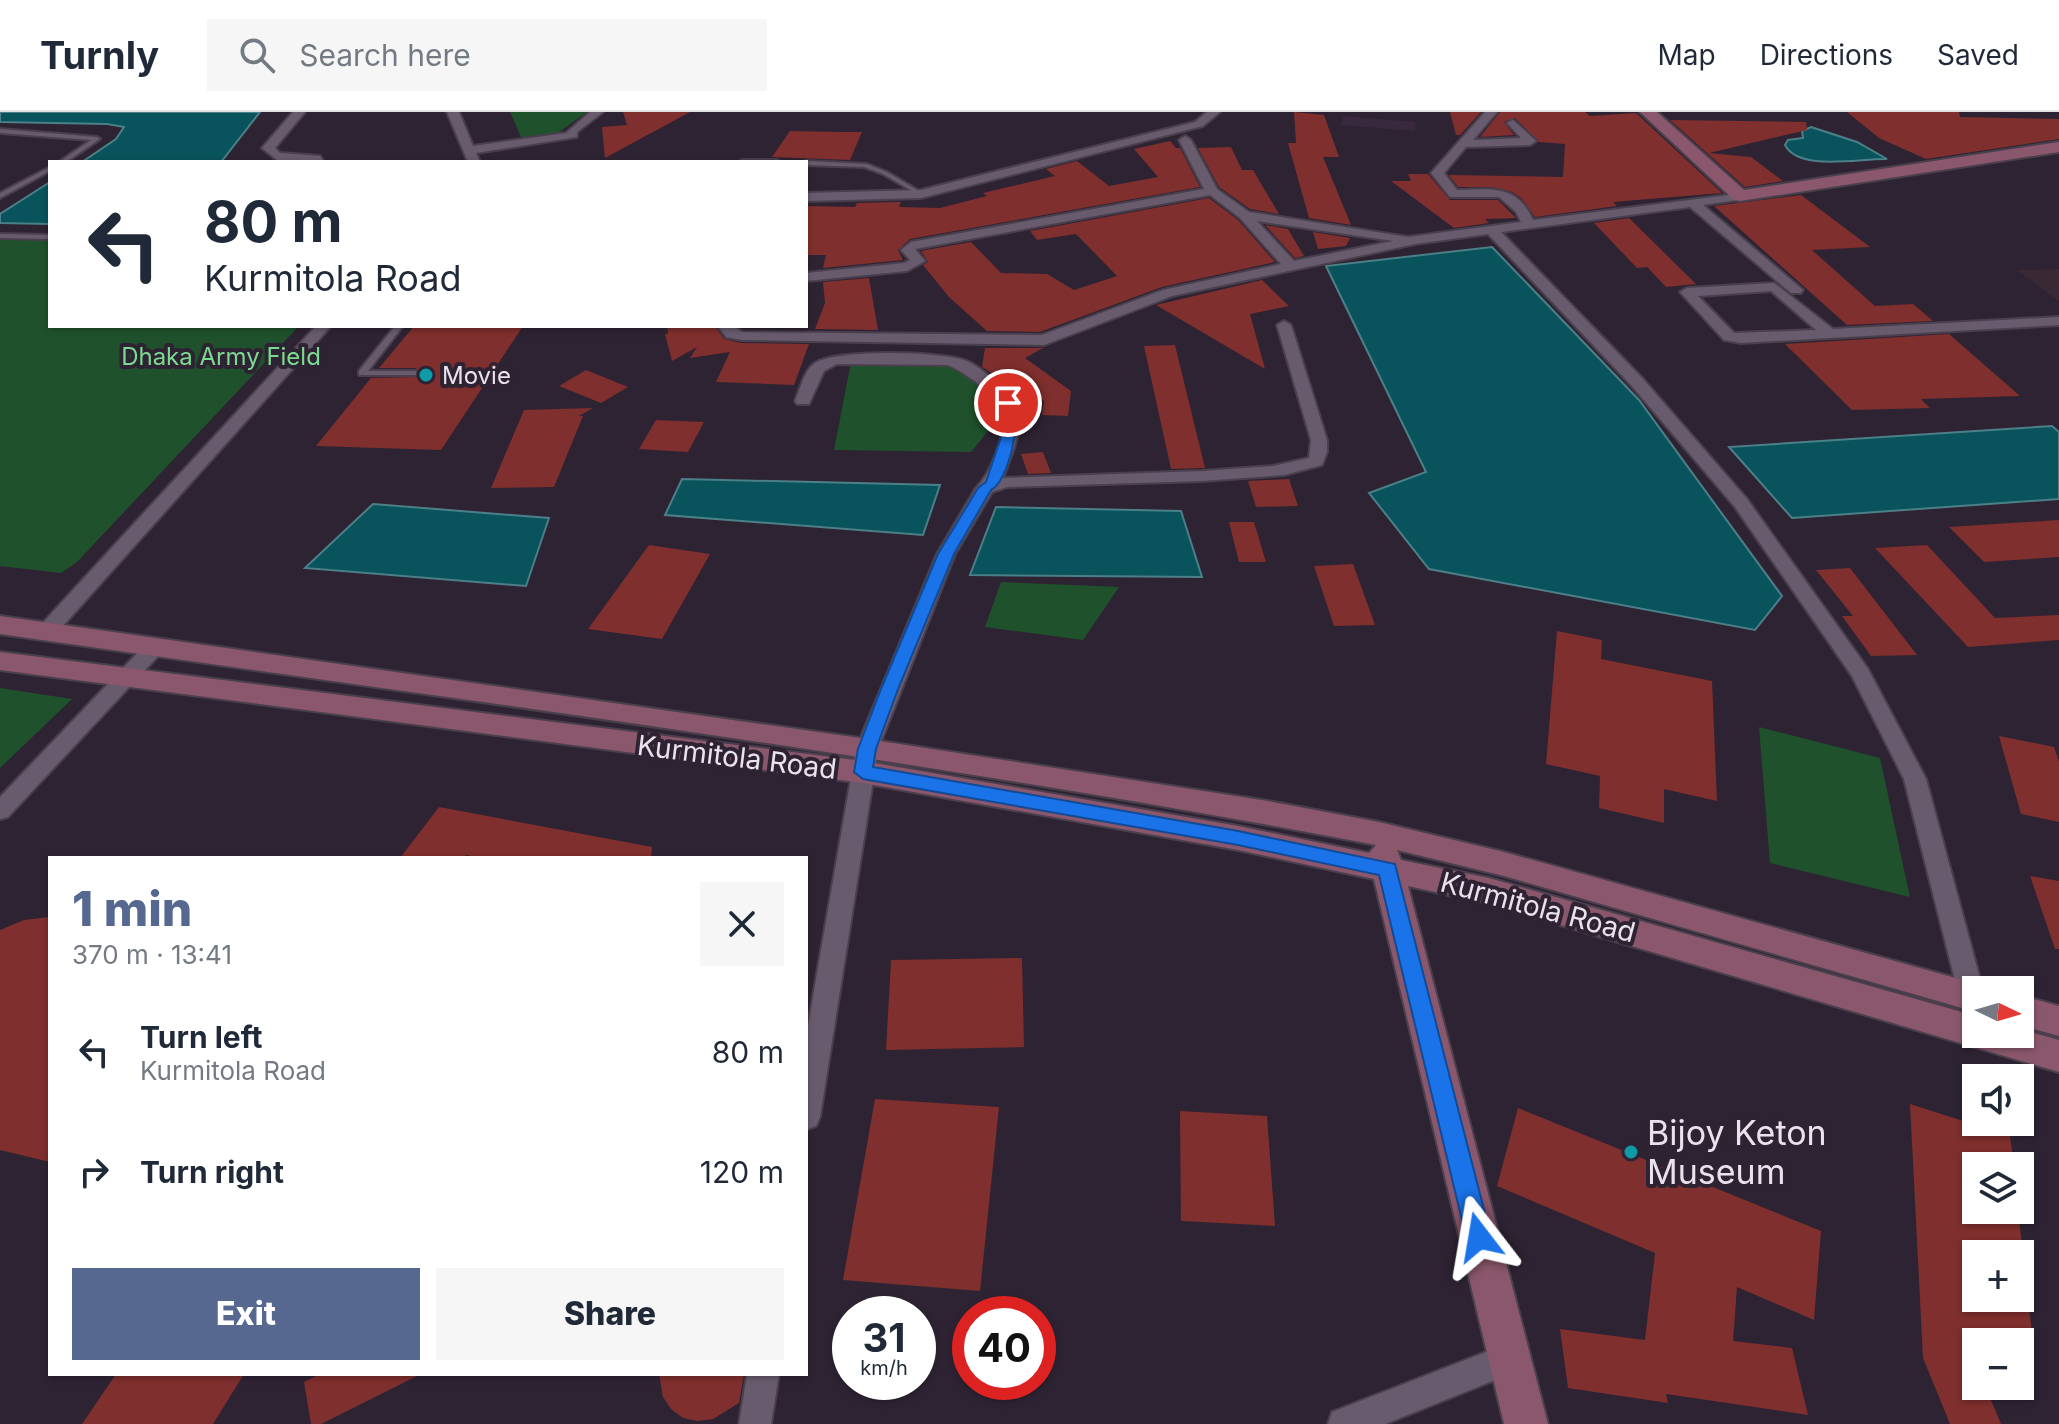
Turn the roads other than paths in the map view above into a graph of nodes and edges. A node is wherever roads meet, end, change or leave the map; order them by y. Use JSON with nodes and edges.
{"nodes":[{"id":1,"x":299,"y":112,"type":"edge"},
{"id":2,"x":453,"y":112,"type":"edge"},
{"id":3,"x":597,"y":112,"type":"edge"},
{"id":4,"x":1214,"y":112,"type":"edge"},
{"id":5,"x":1491,"y":112,"type":"edge"},
{"id":6,"x":1648,"y":112,"type":"edge"},
{"id":7,"x":1513,"y":123,"type":"dead end"},
{"id":8,"x":0,"y":131,"type":"edge"},
{"id":9,"x":1185,"y":140,"type":"dead end"},
{"id":10,"x":1463,"y":144,"type":"junction"},
{"id":11,"x":2059,"y":147,"type":"edge"},
{"id":12,"x":471,"y":156,"type":"edge"},
{"id":13,"x":65,"y":160,"type":"edge"},
{"id":14,"x":317,"y":160,"type":"edge"},
{"id":15,"x":808,"y":163,"type":"edge"},
{"id":16,"x":48,"y":170,"type":"edge"},
{"id":17,"x":1212,"y":191,"type":"junction"},
{"id":18,"x":921,"y":194,"type":"junction"},
{"id":19,"x":0,"y":196,"type":"edge"},
{"id":20,"x":1740,"y":196,"type":"junction"},
{"id":21,"x":808,"y":197,"type":"edge"},
{"id":22,"x":1693,"y":203,"type":"junction"},
{"id":23,"x":1245,"y":215,"type":"junction"},
{"id":24,"x":1528,"y":224,"type":"junction"},
{"id":25,"x":1490,"y":229,"type":"junction"},
{"id":26,"x":0,"y":236,"type":"edge"},
{"id":27,"x":48,"y":237,"type":"edge"},
{"id":28,"x":1415,"y":240,"type":"junction"},
{"id":29,"x":1292,"y":267,"type":"junction"},
{"id":30,"x":808,"y":277,"type":"edge"},
{"id":31,"x":2059,"y":321,"type":"edge"},
{"id":32,"x":1284,"y":325,"type":"dead end"},
{"id":33,"x":322,"y":328,"type":"edge"},
{"id":34,"x":397,"y":328,"type":"edge"},
{"id":35,"x":726,"y":328,"type":"edge"},
{"id":36,"x":1845,"y":331,"type":"junction"},
{"id":37,"x":1827,"y":332,"type":"junction"},
{"id":38,"x":413,"y":373,"type":"dead end"},
{"id":39,"x":803,"y":401,"type":"dead end"},
{"id":40,"x":992,"y":484,"type":"junction"},
{"id":41,"x":0,"y":625,"type":"edge"},
{"id":42,"x":46,"y":632,"type":"junction"},
{"id":43,"x":154,"y":648,"type":"junction"},
{"id":44,"x":0,"y":661,"type":"edge"},
{"id":45,"x":126,"y":678,"type":"junction"},
{"id":46,"x":865,"y":760,"type":"junction"},
{"id":47,"x":0,"y":811,"type":"edge"},
{"id":48,"x":1383,"y":851,"type":"junction"},
{"id":49,"x":1968,"y":976,"type":"edge"},
{"id":50,"x":1962,"y":994,"type":"edge"},
{"id":51,"x":2034,"y":1014,"type":"edge"},
{"id":52,"x":2059,"y":1021,"type":"edge"},
{"id":53,"x":1962,"y":1027,"type":"edge"},
{"id":54,"x":2032,"y":1048,"type":"edge"},
{"id":55,"x":2059,"y":1056,"type":"edge"},
{"id":56,"x":808,"y":1105,"type":"edge"},
{"id":57,"x":1509,"y":1359,"type":"junction"},
{"id":58,"x":763,"y":1376,"type":"edge"},
{"id":59,"x":755,"y":1424,"type":"edge"},
{"id":60,"x":1344,"y":1424,"type":"edge"},
{"id":61,"x":1526,"y":1424,"type":"edge"}],
"edges":[{"from":1,"to":14,"type":"street"},
{"from":2,"to":12,"type":"street"},
{"from":3,"to":12,"type":"street"},
{"from":4,"to":18,"type":"street"},
{"from":5,"to":10,"type":"street"},
{"from":6,"to":20,"type":"main road"},
{"from":7,"to":10,"type":"street"},
{"from":8,"to":13,"type":"lane"},
{"from":9,"to":17,"type":"street"},
{"from":10,"to":24,"type":"street"},
{"from":11,"to":20,"type":"main road"},
{"from":15,"to":18,"type":"lane"},
{"from":16,"to":19,"type":"lane"},
{"from":17,"to":23,"type":"street"},
{"from":17,"to":30,"type":"street"},
{"from":18,"to":21,"type":"street"},
{"from":20,"to":22,"type":"street"},
{"from":22,"to":24,"type":"street"},
{"from":22,"to":36,"type":"street"},
{"from":23,"to":28,"type":"street"},
{"from":23,"to":29,"type":"street"},
{"from":24,"to":25,"type":"street"},
{"from":25,"to":28,"type":"street"},
{"from":25,"to":49,"type":"street"},
{"from":26,"to":27,"type":"lane"},
{"from":28,"to":29,"type":"street"},
{"from":29,"to":35,"type":"street"},
{"from":31,"to":36,"type":"street"},
{"from":32,"to":40,"type":"street"},
{"from":33,"to":42,"type":"street"},
{"from":34,"to":38,"type":"lane"},
{"from":36,"to":37,"type":"street"},
{"from":37,"to":37,"type":"street"},
{"from":39,"to":40,"type":"street"},
{"from":40,"to":46,"type":"street"},
{"from":41,"to":42,"type":"main road","name":"Kurmitola Road"},
{"from":42,"to":43,"type":"main road","name":"Kurmitola Road"},
{"from":43,"to":45,"type":"street"},
{"from":43,"to":46,"type":"main road","name":"Kurmitola Road"},
{"from":44,"to":45,"type":"main road","name":"Kurmitola Road"},
{"from":45,"to":46,"type":"main road","name":"Kurmitola Road"},
{"from":45,"to":47,"type":"street"},
{"from":46,"to":48,"type":"main road","name":"Kurmitola Road"},
{"from":46,"to":56,"type":"street"},
{"from":48,"to":50,"type":"main road","name":"Kurmitola Road"},
{"from":48,"to":53,"type":"main road","name":"Kurmitola Road"},
{"from":48,"to":57,"type":"main road"},
{"from":51,"to":52,"type":"main road"},
{"from":54,"to":55,"type":"main road"},
{"from":57,"to":60,"type":"street"},
{"from":57,"to":61,"type":"main road"},
{"from":58,"to":59,"type":"street"}]}
